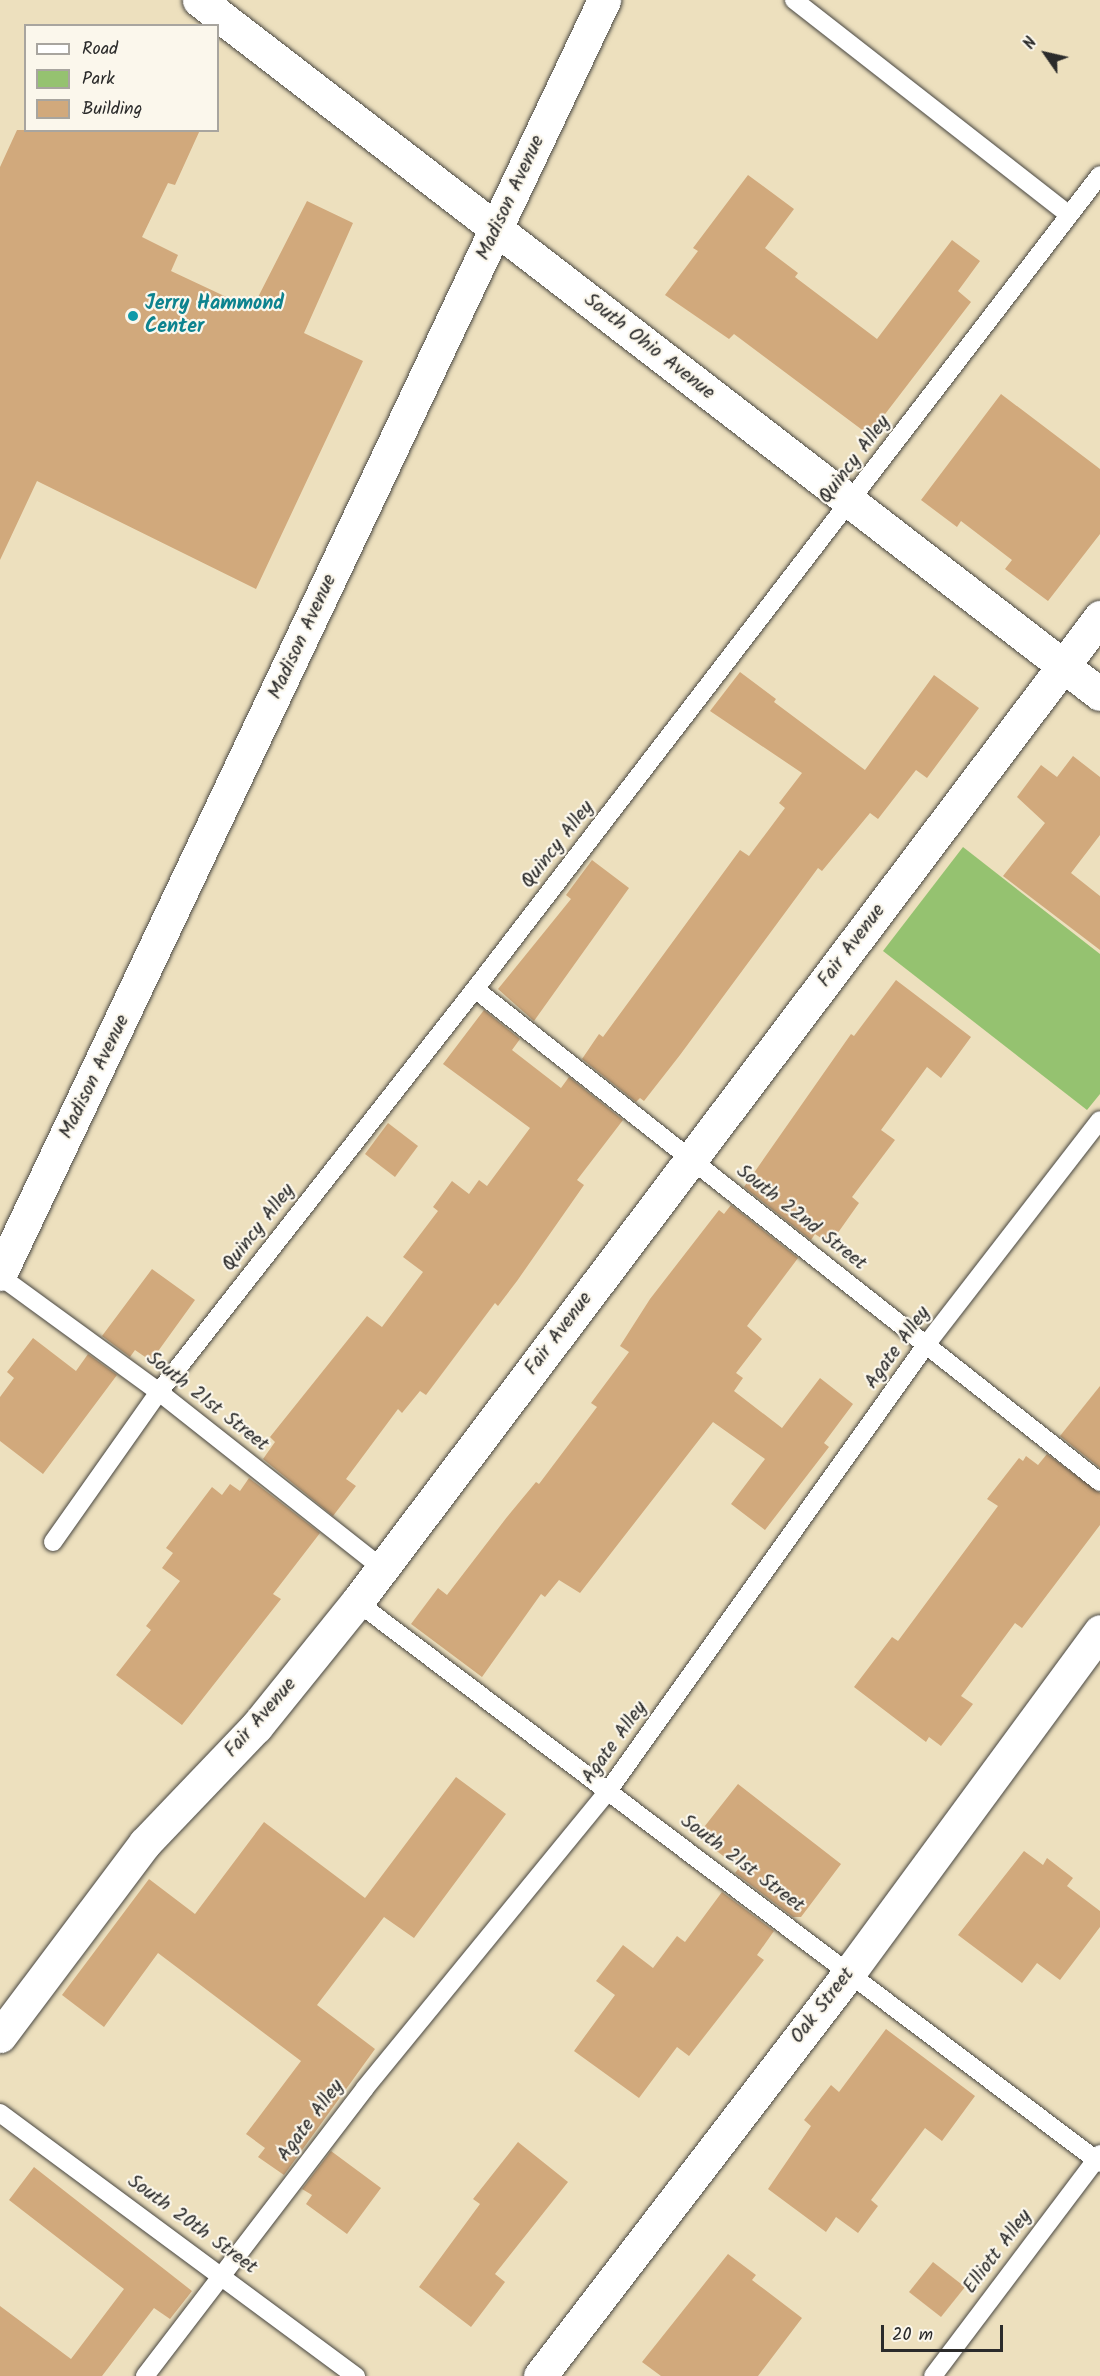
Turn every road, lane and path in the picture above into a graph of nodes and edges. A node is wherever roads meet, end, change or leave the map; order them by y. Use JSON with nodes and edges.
{"nodes":[{"id":1,"x":199,"y":0,"type":"edge"},
{"id":2,"x":604,"y":0,"type":"edge"},
{"id":3,"x":794,"y":0,"type":"edge"},
{"id":4,"x":1100,"y":175,"type":"edge"},
{"id":5,"x":1069,"y":215,"type":"junction"},
{"id":6,"x":496,"y":229,"type":"junction"},
{"id":7,"x":851,"y":503,"type":"junction"},
{"id":8,"x":1100,"y":617,"type":"edge"},
{"id":9,"x":1063,"y":666,"type":"junction"},
{"id":10,"x":1100,"y":694,"type":"edge"},
{"id":11,"x":475,"y":989,"type":"junction"},
{"id":12,"x":1100,"y":1120,"type":"edge"},
{"id":13,"x":691,"y":1160,"type":"junction"},
{"id":14,"x":0,"y":1275,"type":"edge"},
{"id":15,"x":926,"y":1345,"type":"junction"},
{"id":16,"x":159,"y":1392,"type":"junction"},
{"id":17,"x":1100,"y":1482,"type":"edge"},
{"id":18,"x":53,"y":1542,"type":"dead end"},
{"id":19,"x":383,"y":1569,"type":"junction"},
{"id":20,"x":357,"y":1602,"type":"junction"},
{"id":21,"x":1100,"y":1631,"type":"edge"},
{"id":22,"x":608,"y":1791,"type":"junction"},
{"id":23,"x":849,"y":1973,"type":"junction"},
{"id":24,"x":0,"y":2036,"type":"edge"},
{"id":25,"x":0,"y":2113,"type":"edge"},
{"id":26,"x":1099,"y":2159,"type":"edge"},
{"id":27,"x":222,"y":2274,"type":"junction"},
{"id":28,"x":145,"y":2376,"type":"edge"},
{"id":29,"x":356,"y":2376,"type":"edge"},
{"id":30,"x":540,"y":2376,"type":"edge"},
{"id":31,"x":933,"y":2376,"type":"edge"}],
"edges":[{"from":1,"to":6,"type":"street","name":"South Ohio Avenue"},
{"from":2,"to":6,"type":"street","name":"Madison Avenue"},
{"from":3,"to":5,"type":"lane"},
{"from":4,"to":5,"type":"lane","name":"Quincy Alley"},
{"from":5,"to":7,"type":"lane","name":"Quincy Alley"},
{"from":6,"to":7,"type":"street","name":"South Ohio Avenue"},
{"from":6,"to":14,"type":"street","name":"Madison Avenue"},
{"from":7,"to":9,"type":"street","name":"South Ohio Avenue"},
{"from":7,"to":11,"type":"lane","name":"Quincy Alley"},
{"from":8,"to":9,"type":"street","name":"Fair Avenue"},
{"from":9,"to":10,"type":"street","name":"South Ohio Avenue"},
{"from":9,"to":13,"type":"street","name":"Fair Avenue"},
{"from":11,"to":13,"type":"lane","name":"South 22nd Street"},
{"from":11,"to":16,"type":"lane","name":"Quincy Alley"},
{"from":12,"to":15,"type":"lane","name":"Agate Alley"},
{"from":13,"to":15,"type":"lane","name":"South 22nd Street"},
{"from":13,"to":19,"type":"street","name":"Fair Avenue"},
{"from":14,"to":16,"type":"lane","name":"South 21st Street"},
{"from":15,"to":17,"type":"lane","name":"South 22nd Street"},
{"from":15,"to":22,"type":"lane","name":"Agate Alley"},
{"from":16,"to":18,"type":"lane","name":"Quincy Alley"},
{"from":16,"to":19,"type":"lane","name":"South 21st Street"},
{"from":19,"to":20,"type":"street","name":"Fair Avenue"},
{"from":20,"to":22,"type":"lane","name":"South 21st Street"},
{"from":20,"to":24,"type":"street","name":"Fair Avenue"},
{"from":21,"to":23,"type":"street","name":"Oak Street"},
{"from":22,"to":23,"type":"lane","name":"South 21st Street"},
{"from":22,"to":27,"type":"lane","name":"Agate Alley"},
{"from":23,"to":26,"type":"lane","name":"South 21st Street"},
{"from":23,"to":30,"type":"street","name":"Oak Street"},
{"from":25,"to":27,"type":"lane","name":"South 20th Street"},
{"from":26,"to":31,"type":"lane","name":"Elliott Alley"},
{"from":27,"to":28,"type":"lane","name":"Agate Alley"},
{"from":27,"to":29,"type":"lane","name":"South 20th Street"}]}
